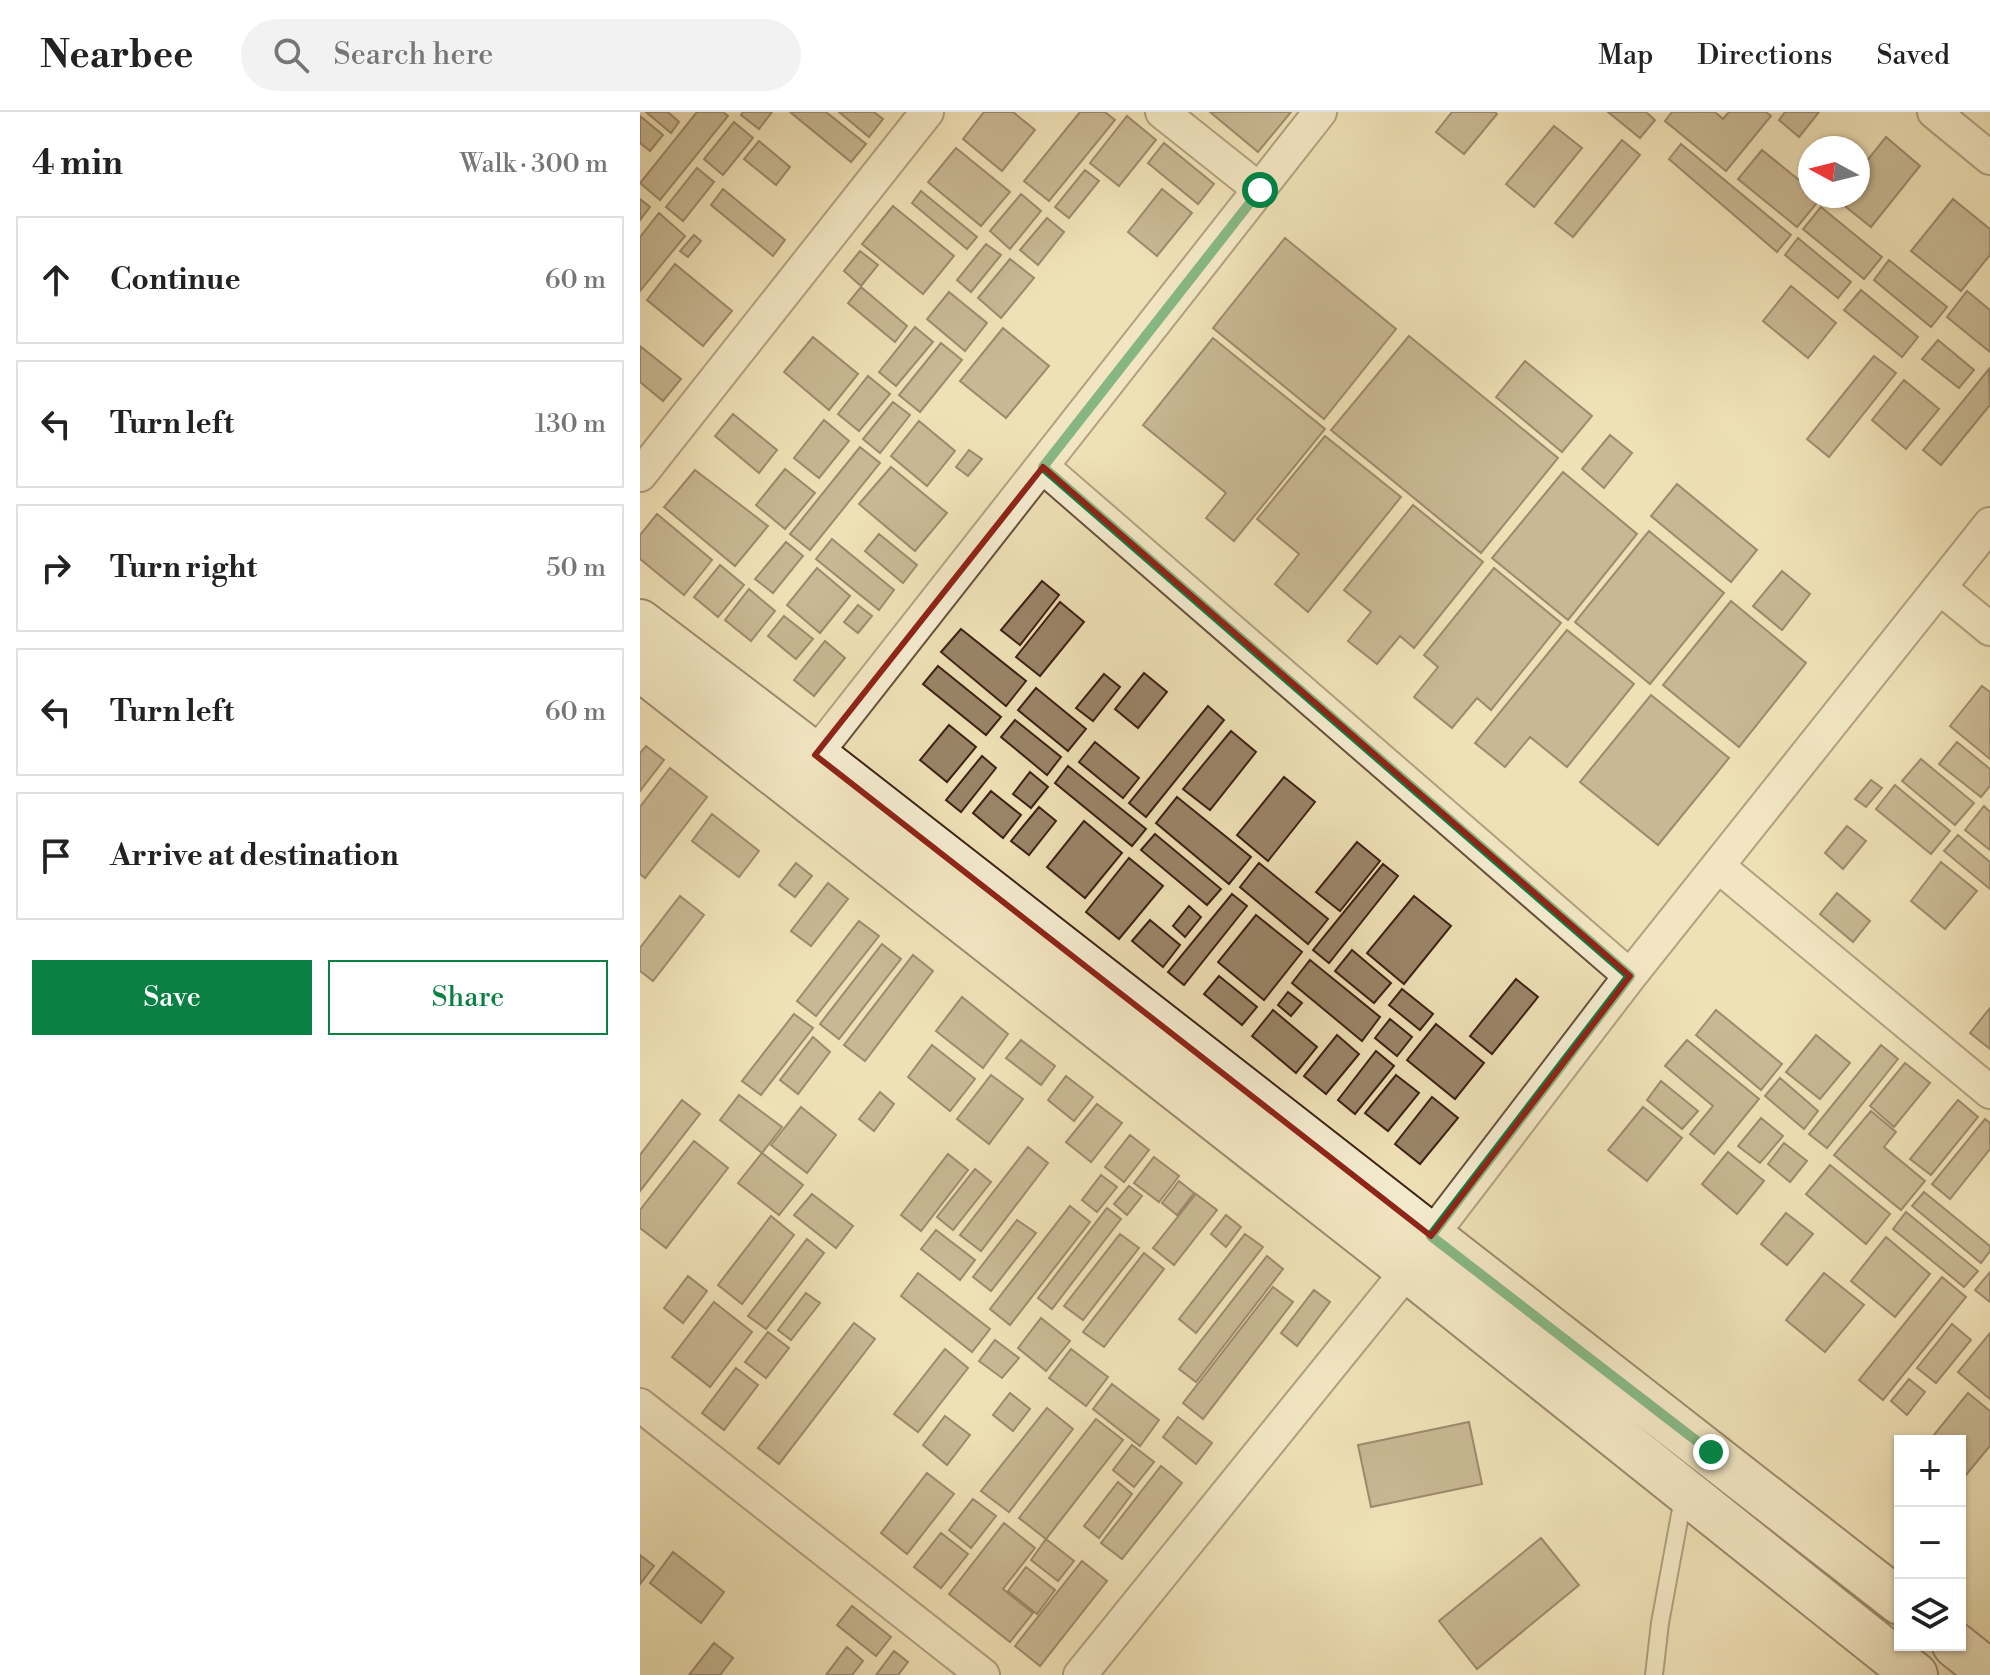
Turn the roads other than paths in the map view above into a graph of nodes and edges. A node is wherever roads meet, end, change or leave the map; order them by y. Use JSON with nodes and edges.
{"nodes":[{"id":1,"x":927,"y":112,"type":"edge"},
{"id":2,"x":1162,"y":112,"type":"edge"},
{"id":3,"x":1320,"y":112,"type":"edge"},
{"id":4,"x":1934,"y":112,"type":"edge"},
{"id":5,"x":1990,"y":158,"type":"edge"},
{"id":6,"x":1260,"y":190,"type":"junction"},
{"id":7,"x":1043,"y":467,"type":"junction"},
{"id":8,"x":640,"y":475,"type":"edge"},
{"id":9,"x":1990,"y":524,"type":"edge"},
{"id":10,"x":1940,"y":588,"type":"junction"},
{"id":11,"x":640,"y":622,"type":"edge"},
{"id":12,"x":1990,"y":629,"type":"edge"},
{"id":13,"x":640,"y":668,"type":"edge"},
{"id":14,"x":815,"y":755,"type":"junction"},
{"id":15,"x":1718,"y":866,"type":"junction"},
{"id":16,"x":1630,"y":976,"type":"junction"},
{"id":17,"x":1990,"y":1092,"type":"edge"},
{"id":18,"x":1420,"y":1253,"type":"junction"},
{"id":19,"x":640,"y":1405,"type":"edge"},
{"id":20,"x":1684,"y":1492,"type":"junction"},
{"id":21,"x":1894,"y":1598,"type":"edge"},
{"id":22,"x":1962,"y":1651,"type":"edge"},
{"id":23,"x":1990,"y":1673,"type":"edge"},
{"id":24,"x":983,"y":1675,"type":"edge"},
{"id":25,"x":1080,"y":1675,"type":"edge"},
{"id":26,"x":1654,"y":1675,"type":"edge"},
{"id":27,"x":1915,"y":1675,"type":"edge"}],
"edges":[{"from":1,"to":8,"type":"street"},
{"from":2,"to":6,"type":"street"},
{"from":3,"to":6,"type":"street"},
{"from":4,"to":5,"type":"street"},
{"from":6,"to":7,"type":"street"},
{"from":7,"to":14,"type":"street"},
{"from":7,"to":16,"type":"street"},
{"from":9,"to":10,"type":"street"},
{"from":10,"to":12,"type":"street"},
{"from":10,"to":15,"type":"street"},
{"from":11,"to":14,"type":"main road"},
{"from":13,"to":18,"type":"main road"},
{"from":14,"to":18,"type":"main road"},
{"from":15,"to":16,"type":"street"},
{"from":15,"to":17,"type":"street"},
{"from":16,"to":18,"type":"street"},
{"from":18,"to":20,"type":"main road"},
{"from":18,"to":21,"type":"main road"},
{"from":18,"to":25,"type":"street"},
{"from":19,"to":24,"type":"street"},
{"from":20,"to":26,"type":"lane"},
{"from":20,"to":27,"type":"main road"},
{"from":22,"to":23,"type":"main road"}]}
